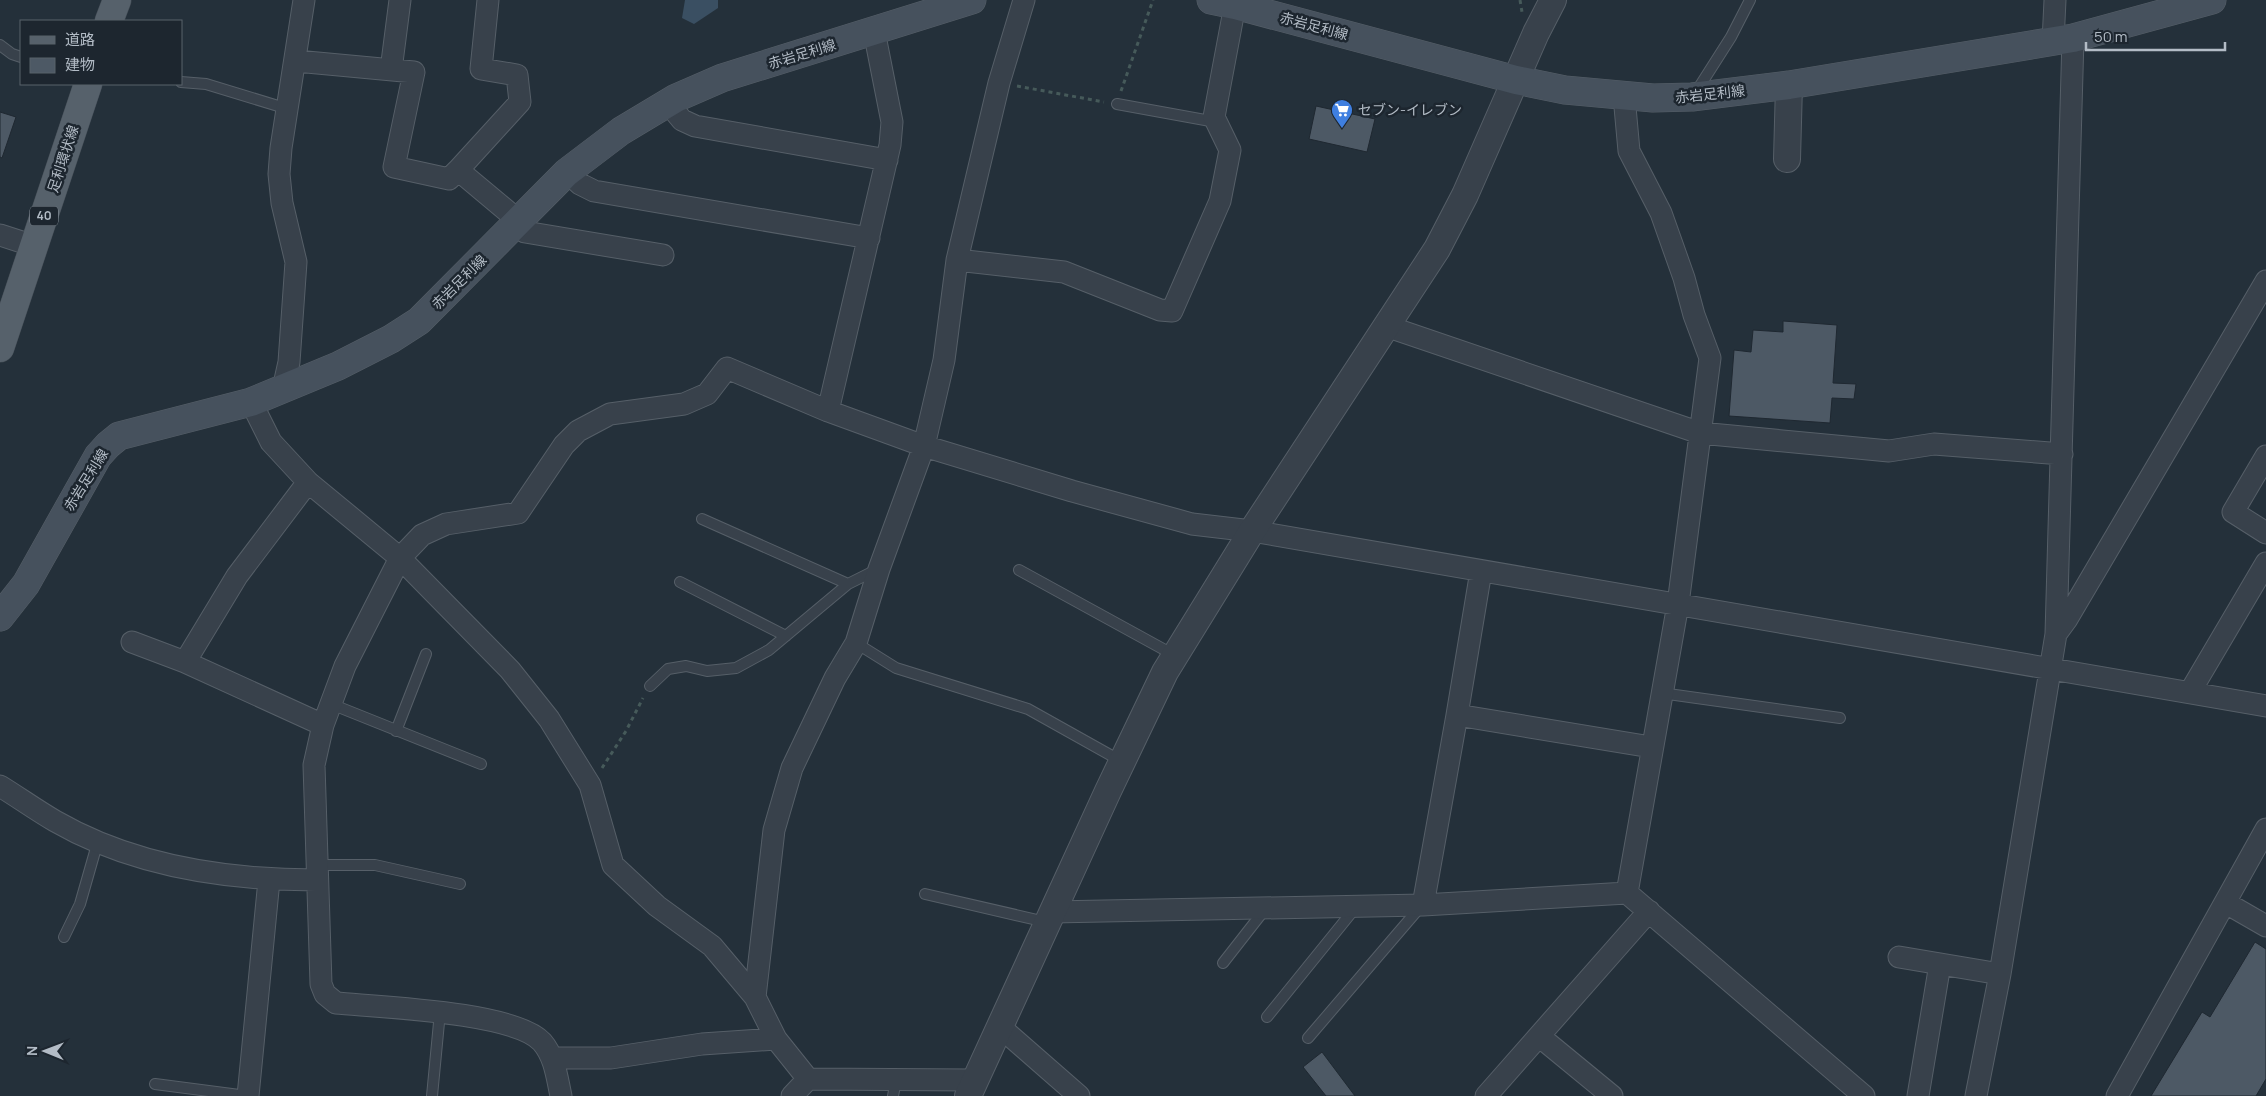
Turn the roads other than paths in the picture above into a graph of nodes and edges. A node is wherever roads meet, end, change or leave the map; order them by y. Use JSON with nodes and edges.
{"nodes":[{"id":1,"x":117,"y":0,"type":"edge"},
{"id":2,"x":304,"y":0,"type":"edge"},
{"id":3,"x":400,"y":0,"type":"edge"},
{"id":4,"x":488,"y":0,"type":"edge"},
{"id":5,"x":972,"y":0,"type":"edge"},
{"id":6,"x":1024,"y":0,"type":"edge"},
{"id":7,"x":1553,"y":0,"type":"edge"},
{"id":8,"x":1750,"y":0,"type":"edge"},
{"id":9,"x":2055,"y":0,"type":"edge"},
{"id":10,"x":2212,"y":0,"type":"edge"},
{"id":11,"x":1223,"y":2,"type":"edge"},
{"id":12,"x":109,"y":20,"type":"edge"},
{"id":13,"x":874,"y":32,"type":"junction"},
{"id":14,"x":2063,"y":40,"type":"junction"},
{"id":15,"x":0,"y":45,"type":"edge"},
{"id":16,"x":20,"y":57,"type":"edge"},
{"id":17,"x":296,"y":61,"type":"junction"},
{"id":18,"x":391,"y":70,"type":"junction"},
{"id":19,"x":1516,"y":80,"type":"junction"},
{"id":20,"x":182,"y":82,"type":"edge"},
{"id":21,"x":88,"y":85,"type":"edge"},
{"id":22,"x":1789,"y":85,"type":"junction"},
{"id":23,"x":1624,"y":96,"type":"junction"},
{"id":24,"x":1692,"y":97,"type":"junction"},
{"id":25,"x":668,"y":103,"type":"junction"},
{"id":26,"x":1117,"y":104,"type":"road end"},
{"id":27,"x":288,"y":108,"type":"junction"},
{"id":28,"x":1216,"y":122,"type":"junction"},
{"id":29,"x":1787,"y":159,"type":"dead end"},
{"id":30,"x":887,"y":160,"type":"junction"},
{"id":31,"x":458,"y":170,"type":"junction"},
{"id":32,"x":567,"y":172,"type":"junction"},
{"id":33,"x":519,"y":221,"type":"junction"},
{"id":34,"x":0,"y":235,"type":"edge"},
{"id":35,"x":869,"y":238,"type":"junction"},
{"id":36,"x":34,"y":246,"type":"junction"},
{"id":37,"x":663,"y":256,"type":"dead end"},
{"id":38,"x":957,"y":260,"type":"junction"},
{"id":39,"x":2266,"y":281,"type":"edge"},
{"id":40,"x":1386,"y":326,"type":"junction"},
{"id":41,"x":0,"y":348,"type":"edge"},
{"id":42,"x":283,"y":389,"type":"junction"},
{"id":43,"x":251,"y":402,"type":"junction"},
{"id":44,"x":828,"y":410,"type":"junction"},
{"id":45,"x":1700,"y":433,"type":"junction"},
{"id":46,"x":924,"y":446,"type":"junction"},
{"id":47,"x":2062,"y":454,"type":"junction"},
{"id":48,"x":2266,"y":456,"type":"edge"},
{"id":49,"x":308,"y":482,"type":"junction"},
{"id":50,"x":702,"y":519,"type":"dead end"},
{"id":51,"x":1252,"y":532,"type":"junction"},
{"id":52,"x":2266,"y":533,"type":"edge"},
{"id":53,"x":400,"y":558,"type":"junction"},
{"id":54,"x":2266,"y":563,"type":"edge"},
{"id":55,"x":879,"y":569,"type":"junction"},
{"id":56,"x":1019,"y":570,"type":"dead end"},
{"id":57,"x":1481,"y":571,"type":"junction"},
{"id":58,"x":680,"y":582,"type":"dead end"},
{"id":59,"x":848,"y":584,"type":"junction"},
{"id":60,"x":1678,"y":604,"type":"junction"},
{"id":61,"x":0,"y":617,"type":"edge"},
{"id":62,"x":2056,"y":634,"type":"junction"},
{"id":63,"x":786,"y":636,"type":"junction"},
{"id":64,"x":132,"y":642,"type":"dead end"},
{"id":65,"x":856,"y":643,"type":"junction"},
{"id":66,"x":426,"y":654,"type":"dead end"},
{"id":67,"x":1175,"y":656,"type":"junction"},
{"id":68,"x":184,"y":662,"type":"junction"},
{"id":69,"x":2050,"y":668,"type":"junction"},
{"id":70,"x":650,"y":686,"type":"road end"},
{"id":71,"x":2190,"y":692,"type":"junction"},
{"id":72,"x":1661,"y":693,"type":"junction"},
{"id":73,"x":331,"y":704,"type":"junction"},
{"id":74,"x":2266,"y":706,"type":"edge"},
{"id":75,"x":1456,"y":715,"type":"junction"},
{"id":76,"x":1840,"y":718,"type":"dead end"},
{"id":77,"x":323,"y":725,"type":"junction"},
{"id":78,"x":396,"y":730,"type":"junction"},
{"id":79,"x":1651,"y":747,"type":"junction"},
{"id":80,"x":1122,"y":762,"type":"junction"},
{"id":81,"x":481,"y":764,"type":"dead end"},
{"id":82,"x":0,"y":786,"type":"edge"},
{"id":83,"x":2266,"y":829,"type":"edge"},
{"id":84,"x":98,"y":841,"type":"junction"},
{"id":85,"x":316,"y":872,"type":"junction"},
{"id":86,"x":269,"y":880,"type":"junction"},
{"id":87,"x":460,"y":884,"type":"dead end"},
{"id":88,"x":925,"y":894,"type":"dead end"},
{"id":89,"x":1627,"y":894,"type":"junction"},
{"id":90,"x":2226,"y":903,"type":"junction"},
{"id":91,"x":1423,"y":905,"type":"junction"},
{"id":92,"x":1357,"y":906,"type":"junction"},
{"id":93,"x":1266,"y":908,"type":"junction"},
{"id":94,"x":1648,"y":911,"type":"junction"},
{"id":95,"x":1050,"y":917,"type":"junction"},
{"id":96,"x":2266,"y":926,"type":"edge"},
{"id":97,"x":64,"y":937,"type":"dead end"},
{"id":98,"x":1899,"y":957,"type":"dead end"},
{"id":99,"x":1223,"y":963,"type":"dead end"},
{"id":100,"x":1940,"y":964,"type":"junction"},
{"id":101,"x":2000,"y":974,"type":"junction"},
{"id":102,"x":755,"y":997,"type":"junction"},
{"id":103,"x":440,"y":1012,"type":"junction"},
{"id":104,"x":1267,"y":1017,"type":"dead end"},
{"id":105,"x":999,"y":1026,"type":"junction"},
{"id":106,"x":1539,"y":1036,"type":"junction"},
{"id":107,"x":1308,"y":1038,"type":"dead end"},
{"id":108,"x":776,"y":1039,"type":"junction"},
{"id":109,"x":552,"y":1058,"type":"junction"},
{"id":110,"x":808,"y":1080,"type":"junction"},
{"id":111,"x":155,"y":1084,"type":"dead end"},
{"id":112,"x":894,"y":1088,"type":"edge"},
{"id":113,"x":971,"y":1088,"type":"edge"},
{"id":114,"x":247,"y":1096,"type":"edge"},
{"id":115,"x":432,"y":1096,"type":"edge"},
{"id":116,"x":561,"y":1096,"type":"edge"},
{"id":117,"x":792,"y":1096,"type":"edge"},
{"id":118,"x":1079,"y":1096,"type":"edge"},
{"id":119,"x":1486,"y":1096,"type":"edge"},
{"id":120,"x":1612,"y":1096,"type":"edge"},
{"id":121,"x":1864,"y":1096,"type":"edge"},
{"id":122,"x":1918,"y":1096,"type":"edge"},
{"id":123,"x":1976,"y":1096,"type":"edge"},
{"id":124,"x":2117,"y":1096,"type":"edge"}],
"edges":[{"from":1,"to":12,"type":"main road"},
{"from":2,"to":17,"type":"street"},
{"from":3,"to":18,"type":"street"},
{"from":4,"to":31,"type":"street"},
{"from":5,"to":13,"type":"main road","name":"赤岩足利線"},
{"from":6,"to":38,"type":"street"},
{"from":7,"to":19,"type":"street"},
{"from":8,"to":24,"type":"lane"},
{"from":9,"to":14,"type":"street"},
{"from":10,"to":14,"type":"main road","name":"赤岩足利線"},
{"from":11,"to":19,"type":"main road","name":"赤岩足利線"},
{"from":11,"to":28,"type":"street"},
{"from":13,"to":25,"type":"main road","name":"赤岩足利線"},
{"from":13,"to":30,"type":"street"},
{"from":14,"to":22,"type":"main road","name":"赤岩足利線"},
{"from":14,"to":47,"type":"street"},
{"from":15,"to":16,"type":"lane"},
{"from":17,"to":18,"type":"street"},
{"from":17,"to":27,"type":"street"},
{"from":18,"to":31,"type":"street"},
{"from":19,"to":23,"type":"main road","name":"赤岩足利線"},
{"from":19,"to":40,"type":"street"},
{"from":20,"to":27,"type":"lane"},
{"from":21,"to":36,"type":"main road","name":"足利環状線","number":"40"},
{"from":22,"to":24,"type":"main road","name":"赤岩足利線"},
{"from":22,"to":29,"type":"street"},
{"from":23,"to":24,"type":"main road","name":"赤岩足利線"},
{"from":23,"to":45,"type":"street"},
{"from":25,"to":30,"type":"street"},
{"from":25,"to":32,"type":"main road","name":"赤岩足利線"},
{"from":26,"to":28,"type":"lane"},
{"from":27,"to":42,"type":"street"},
{"from":28,"to":38,"type":"street"},
{"from":30,"to":35,"type":"street"},
{"from":31,"to":33,"type":"street"},
{"from":32,"to":33,"type":"main road","name":"赤岩足利線"},
{"from":32,"to":35,"type":"street"},
{"from":33,"to":37,"type":"street"},
{"from":33,"to":42,"type":"main road","name":"赤岩足利線"},
{"from":34,"to":36,"type":"street"},
{"from":35,"to":44,"type":"street"},
{"from":36,"to":41,"type":"main road","name":"足利環状線","number":"40"},
{"from":38,"to":46,"type":"street"},
{"from":39,"to":62,"type":"street"},
{"from":40,"to":45,"type":"street"},
{"from":40,"to":51,"type":"street"},
{"from":42,"to":43,"type":"main road","name":"赤岩足利線"},
{"from":43,"to":49,"type":"street"},
{"from":43,"to":61,"type":"main road","name":"赤岩足利線"},
{"from":44,"to":46,"type":"street"},
{"from":44,"to":53,"type":"street"},
{"from":45,"to":47,"type":"street"},
{"from":45,"to":60,"type":"street"},
{"from":46,"to":51,"type":"street"},
{"from":46,"to":55,"type":"street"},
{"from":47,"to":62,"type":"street"},
{"from":48,"to":52,"type":"street"},
{"from":49,"to":53,"type":"street"},
{"from":49,"to":68,"type":"street"},
{"from":50,"to":59,"type":"lane"},
{"from":51,"to":57,"type":"street"},
{"from":51,"to":67,"type":"street"},
{"from":53,"to":73,"type":"street"},
{"from":53,"to":102,"type":"street"},
{"from":54,"to":71,"type":"street"},
{"from":55,"to":59,"type":"lane"},
{"from":55,"to":65,"type":"street"},
{"from":56,"to":67,"type":"lane"},
{"from":57,"to":60,"type":"street"},
{"from":57,"to":75,"type":"street"},
{"from":58,"to":63,"type":"lane"},
{"from":59,"to":63,"type":"lane"},
{"from":60,"to":69,"type":"street"},
{"from":60,"to":72,"type":"street"},
{"from":62,"to":69,"type":"street"},
{"from":63,"to":70,"type":"lane"},
{"from":64,"to":68,"type":"street"},
{"from":65,"to":80,"type":"lane"},
{"from":65,"to":102,"type":"street"},
{"from":66,"to":78,"type":"lane"},
{"from":67,"to":80,"type":"street"},
{"from":68,"to":77,"type":"street"},
{"from":69,"to":71,"type":"street"},
{"from":69,"to":101,"type":"street"},
{"from":71,"to":74,"type":"street"},
{"from":72,"to":76,"type":"lane"},
{"from":72,"to":79,"type":"street"},
{"from":73,"to":77,"type":"street"},
{"from":73,"to":78,"type":"lane"},
{"from":75,"to":79,"type":"street"},
{"from":75,"to":91,"type":"street"},
{"from":77,"to":85,"type":"street"},
{"from":78,"to":81,"type":"lane"},
{"from":79,"to":89,"type":"street"},
{"from":80,"to":95,"type":"street"},
{"from":82,"to":84,"type":"street"},
{"from":83,"to":90,"type":"street"},
{"from":84,"to":86,"type":"street"},
{"from":84,"to":97,"type":"lane"},
{"from":85,"to":86,"type":"street"},
{"from":85,"to":87,"type":"lane"},
{"from":85,"to":103,"type":"street"},
{"from":86,"to":114,"type":"street"},
{"from":88,"to":95,"type":"lane"},
{"from":89,"to":91,"type":"street"},
{"from":89,"to":94,"type":"street"},
{"from":90,"to":96,"type":"street"},
{"from":90,"to":124,"type":"street"},
{"from":91,"to":92,"type":"street"},
{"from":91,"to":107,"type":"lane"},
{"from":92,"to":93,"type":"street"},
{"from":92,"to":104,"type":"lane"},
{"from":93,"to":95,"type":"street"},
{"from":93,"to":99,"type":"lane"},
{"from":94,"to":106,"type":"street"},
{"from":94,"to":121,"type":"street"},
{"from":95,"to":105,"type":"street"},
{"from":98,"to":100,"type":"street"},
{"from":100,"to":101,"type":"street"},
{"from":100,"to":122,"type":"street"},
{"from":101,"to":123,"type":"street"},
{"from":102,"to":108,"type":"street"},
{"from":103,"to":109,"type":"street"},
{"from":103,"to":115,"type":"lane"},
{"from":105,"to":113,"type":"street"},
{"from":105,"to":118,"type":"street"},
{"from":106,"to":119,"type":"street"},
{"from":106,"to":120,"type":"street"},
{"from":108,"to":109,"type":"street"},
{"from":108,"to":110,"type":"street"},
{"from":109,"to":116,"type":"street"},
{"from":110,"to":112,"type":"street"},
{"from":110,"to":117,"type":"street"},
{"from":111,"to":114,"type":"lane"},
{"from":112,"to":113,"type":"street"}]}
